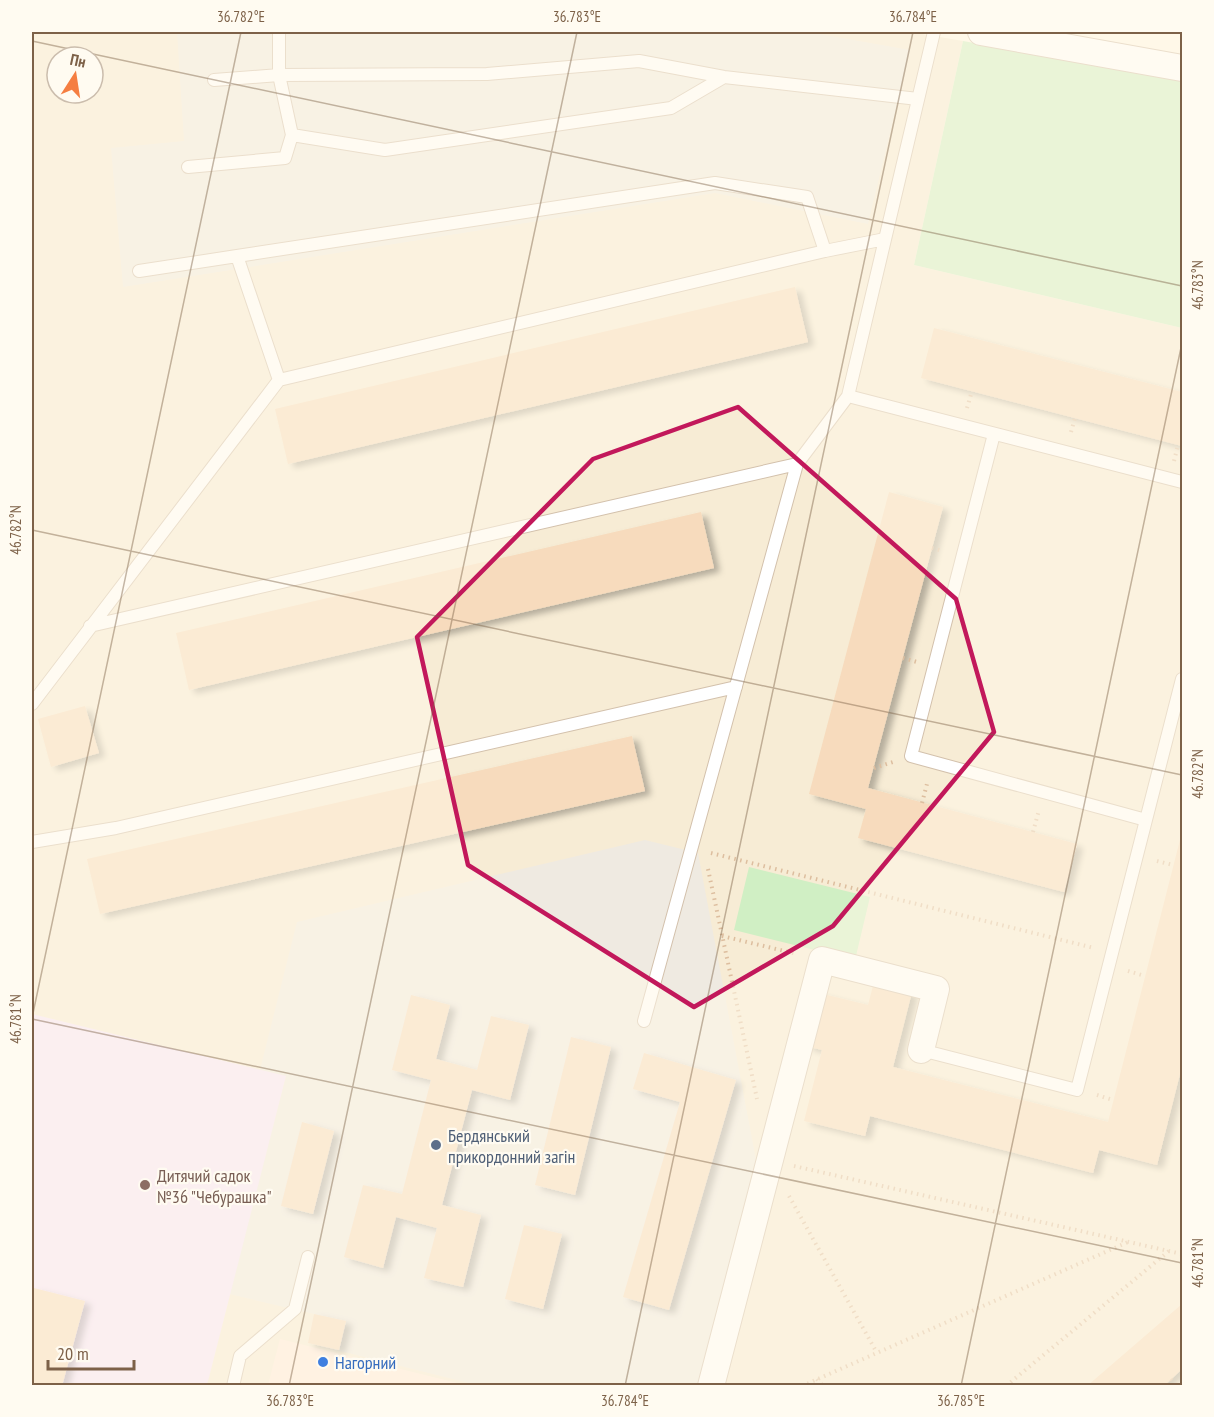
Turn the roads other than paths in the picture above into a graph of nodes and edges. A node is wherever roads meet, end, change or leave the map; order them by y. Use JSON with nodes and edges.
{"nodes":[{"id":1,"x":279,"y":32,"type":"edge"},
{"id":2,"x":934,"y":32,"type":"edge"},
{"id":3,"x":981,"y":32,"type":"edge"},
{"id":4,"x":1182,"y":68,"type":"edge"},
{"id":5,"x":279,"y":75,"type":"junction"},
{"id":6,"x":724,"y":77,"type":"junction"},
{"id":7,"x":214,"y":80,"type":"dead end"},
{"id":8,"x":918,"y":99,"type":"junction"},
{"id":9,"x":292,"y":135,"type":"junction"},
{"id":10,"x":188,"y":167,"type":"dead end"},
{"id":11,"x":885,"y":239,"type":"junction"},
{"id":12,"x":825,"y":251,"type":"junction"},
{"id":13,"x":237,"y":256,"type":"junction"},
{"id":14,"x":139,"y":271,"type":"dead end"},
{"id":15,"x":279,"y":380,"type":"junction"},
{"id":16,"x":848,"y":396,"type":"junction"},
{"id":17,"x":994,"y":434,"type":"junction"},
{"id":18,"x":797,"y":464,"type":"junction"},
{"id":19,"x":1182,"y":482,"type":"edge"},
{"id":20,"x":90,"y":626,"type":"junction"},
{"id":21,"x":1182,"y":679,"type":"edge"},
{"id":22,"x":736,"y":687,"type":"junction"},
{"id":23,"x":32,"y":704,"type":"edge"},
{"id":24,"x":1146,"y":820,"type":"junction"},
{"id":25,"x":32,"y":842,"type":"edge"},
{"id":26,"x":644,"y":1021,"type":"dead end"},
{"id":27,"x":921,"y":1050,"type":"joint"},
{"id":28,"x":308,"y":1257,"type":"dead end"},
{"id":29,"x":233,"y":1386,"type":"edge"},
{"id":30,"x":711,"y":1386,"type":"edge"}],
"edges":[{"from":1,"to":5,"type":"lane"},
{"from":2,"to":8,"type":"lane"},
{"from":3,"to":4,"type":"street"},
{"from":5,"to":6,"type":"lane"},
{"from":5,"to":7,"type":"lane"},
{"from":5,"to":9,"type":"lane"},
{"from":6,"to":8,"type":"lane"},
{"from":6,"to":9,"type":"lane"},
{"from":8,"to":11,"type":"lane"},
{"from":9,"to":10,"type":"lane"},
{"from":11,"to":12,"type":"lane"},
{"from":11,"to":16,"type":"lane"},
{"from":12,"to":13,"type":"lane"},
{"from":12,"to":15,"type":"lane"},
{"from":13,"to":14,"type":"lane"},
{"from":13,"to":15,"type":"lane"},
{"from":15,"to":20,"type":"lane"},
{"from":16,"to":17,"type":"lane"},
{"from":16,"to":18,"type":"lane"},
{"from":17,"to":19,"type":"lane"},
{"from":17,"to":24,"type":"lane"},
{"from":18,"to":20,"type":"lane"},
{"from":18,"to":22,"type":"lane"},
{"from":20,"to":23,"type":"lane"},
{"from":21,"to":24,"type":"lane"},
{"from":22,"to":25,"type":"lane"},
{"from":22,"to":26,"type":"lane"},
{"from":24,"to":27,"type":"lane"},
{"from":27,"to":30,"type":"street"},
{"from":28,"to":29,"type":"lane"}]}
